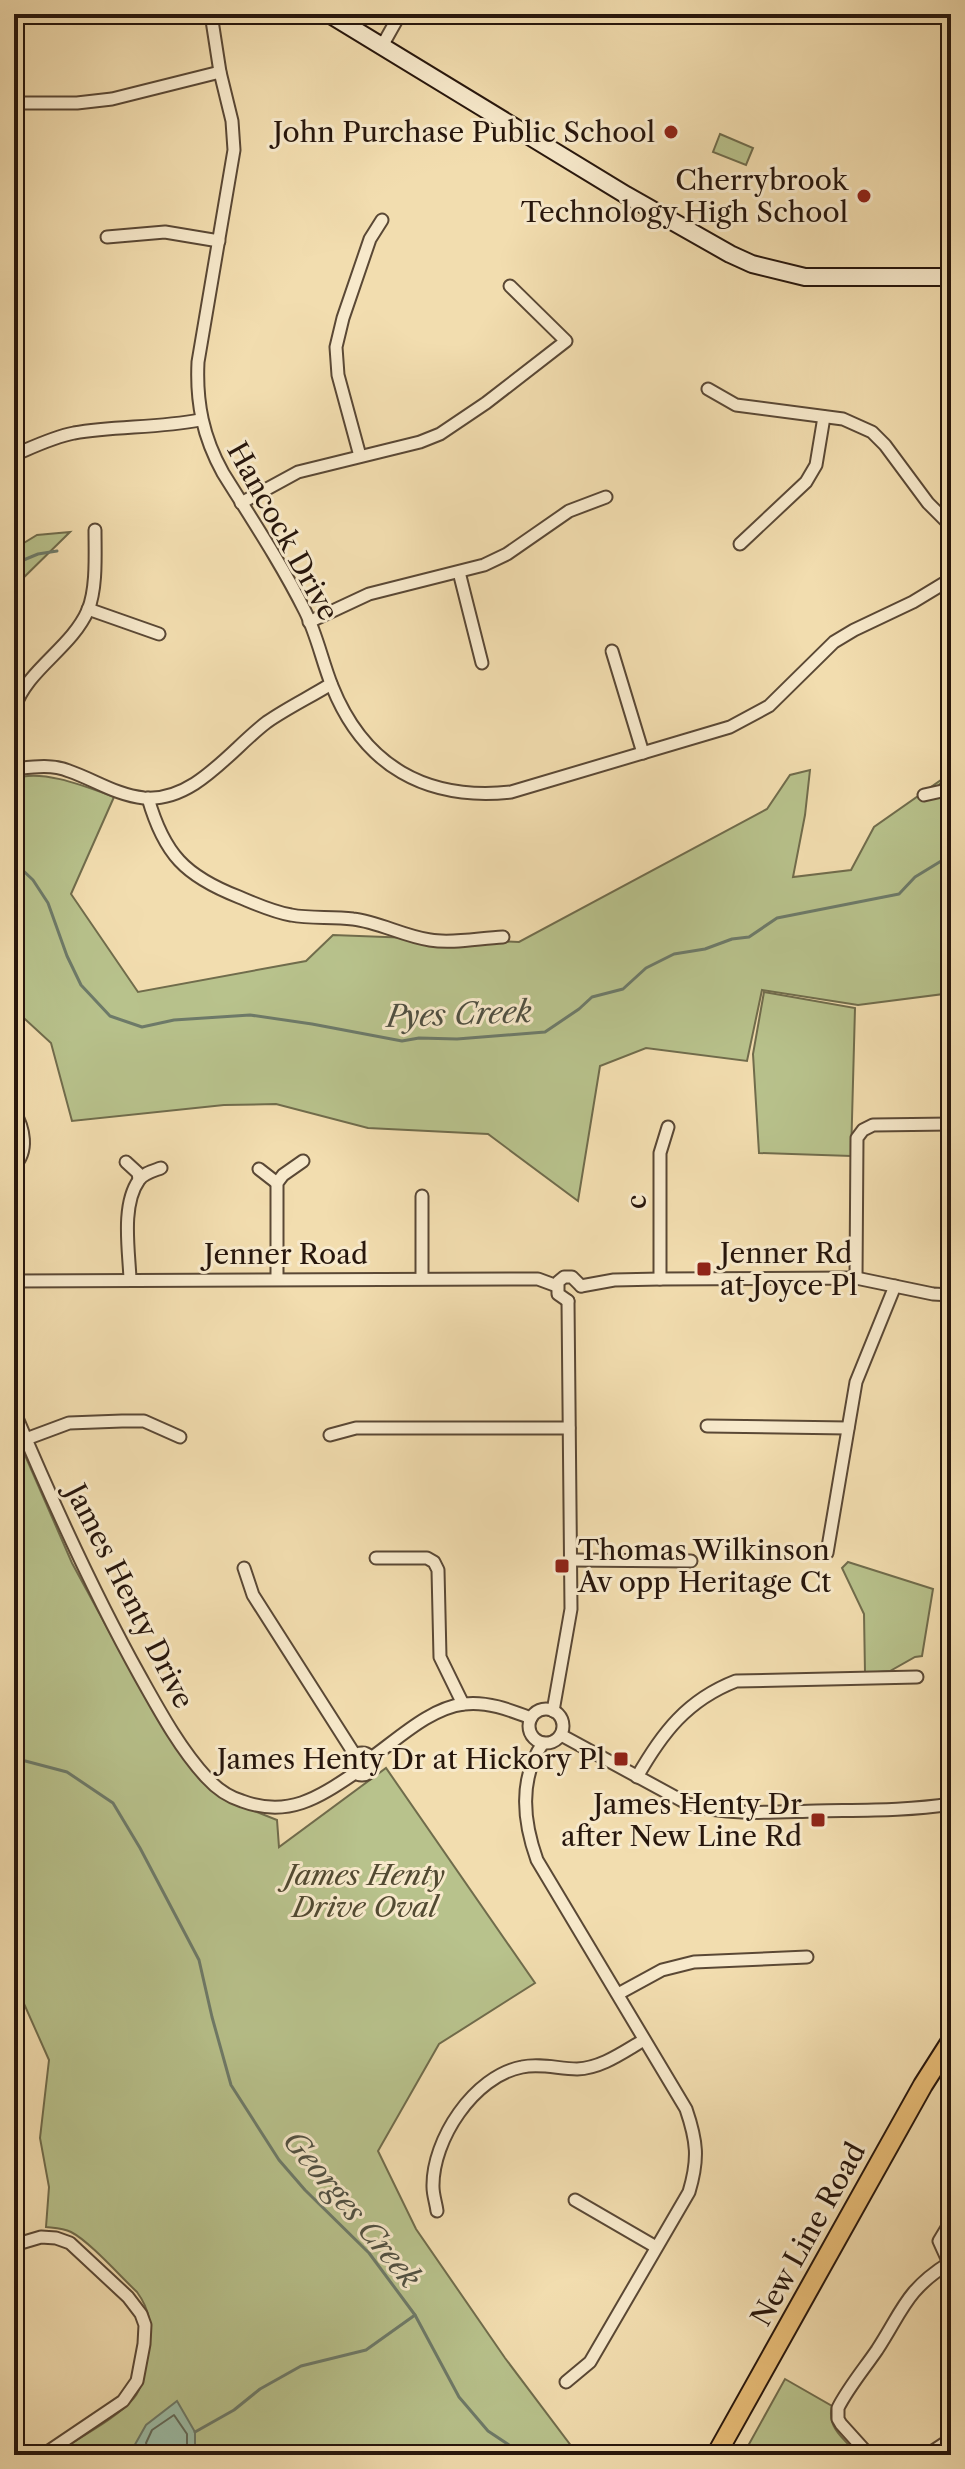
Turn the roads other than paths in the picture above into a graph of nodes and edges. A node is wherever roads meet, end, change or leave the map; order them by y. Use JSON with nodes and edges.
{"nodes":[{"id":1,"x":211,"y":14,"type":"edge"},
{"id":2,"x":329,"y":14,"type":"edge"},
{"id":3,"x":400,"y":14,"type":"edge"},
{"id":4,"x":382,"y":46,"type":"junction"},
{"id":5,"x":220,"y":72,"type":"junction"},
{"id":6,"x":14,"y":103,"type":"edge"},
{"id":7,"x":382,"y":220,"type":"dead end"},
{"id":8,"x":107,"y":237,"type":"dead end"},
{"id":9,"x":219,"y":241,"type":"junction"},
{"id":10,"x":951,"y":277,"type":"edge"},
{"id":11,"x":510,"y":286,"type":"dead end"},
{"id":12,"x":708,"y":389,"type":"dead end"},
{"id":13,"x":824,"y":417,"type":"junction"},
{"id":14,"x":200,"y":420,"type":"junction"},
{"id":15,"x":14,"y":455,"type":"edge"},
{"id":16,"x":360,"y":456,"type":"junction"},
{"id":17,"x":606,"y":497,"type":"dead end"},
{"id":18,"x":241,"y":503,"type":"junction"},
{"id":19,"x":951,"y":526,"type":"edge"},
{"id":20,"x":95,"y":530,"type":"dead end"},
{"id":21,"x":740,"y":544,"type":"dead end"},
{"id":22,"x":459,"y":572,"type":"junction"},
{"id":23,"x":951,"y":579,"type":"edge"},
{"id":24,"x":88,"y":609,"type":"junction"},
{"id":25,"x":309,"y":622,"type":"junction"},
{"id":26,"x":159,"y":634,"type":"dead end"},
{"id":27,"x":612,"y":651,"type":"dead end"},
{"id":28,"x":482,"y":663,"type":"dead end"},
{"id":29,"x":331,"y":684,"type":"junction"},
{"id":30,"x":14,"y":709,"type":"edge"},
{"id":31,"x":643,"y":753,"type":"junction"},
{"id":32,"x":14,"y":769,"type":"edge"},
{"id":33,"x":951,"y":784,"type":"edge"},
{"id":34,"x":924,"y":795,"type":"dead end"},
{"id":35,"x":148,"y":798,"type":"junction"},
{"id":36,"x":503,"y":937,"type":"dead end"},
{"id":37,"x":14,"y":1111,"type":"edge"},
{"id":38,"x":951,"y":1124,"type":"edge"},
{"id":39,"x":668,"y":1127,"type":"dead end"},
{"id":40,"x":303,"y":1161,"type":"dead end"},
{"id":41,"x":126,"y":1162,"type":"dead end"},
{"id":42,"x":14,"y":1166,"type":"edge"},
{"id":43,"x":161,"y":1168,"type":"dead end"},
{"id":44,"x":259,"y":1169,"type":"dead end"},
{"id":45,"x":139,"y":1179,"type":"junction"},
{"id":46,"x":277,"y":1183,"type":"junction"},
{"id":47,"x":422,"y":1196,"type":"dead end"},
{"id":48,"x":277,"y":1278,"type":"junction"},
{"id":49,"x":422,"y":1278,"type":"junction"},
{"id":50,"x":856,"y":1278,"type":"junction"},
{"id":51,"x":130,"y":1279,"type":"junction"},
{"id":52,"x":660,"y":1279,"type":"junction"},
{"id":53,"x":14,"y":1281,"type":"edge"},
{"id":54,"x":557,"y":1286,"type":"junction"},
{"id":55,"x":581,"y":1286,"type":"junction"},
{"id":56,"x":895,"y":1286,"type":"junction"},
{"id":57,"x":951,"y":1295,"type":"edge"},
{"id":58,"x":568,"y":1301,"type":"junction"},
{"id":59,"x":14,"y":1411,"type":"edge"},
{"id":60,"x":707,"y":1426,"type":"dead end"},
{"id":61,"x":569,"y":1428,"type":"junction"},
{"id":62,"x":848,"y":1428,"type":"junction"},
{"id":63,"x":330,"y":1435,"type":"dead end"},
{"id":64,"x":180,"y":1437,"type":"dead end"},
{"id":65,"x":26,"y":1439,"type":"junction"},
{"id":66,"x":827,"y":1553,"type":"dead end"},
{"id":67,"x":376,"y":1558,"type":"dead end"},
{"id":68,"x":570,"y":1560,"type":"junction"},
{"id":69,"x":691,"y":1561,"type":"dead end"},
{"id":70,"x":244,"y":1568,"type":"dead end"},
{"id":71,"x":917,"y":1677,"type":"dead end"},
{"id":72,"x":463,"y":1704,"type":"junction"},
{"id":73,"x":553,"y":1711,"type":"junction"},
{"id":74,"x":531,"y":1718,"type":"junction"},
{"id":75,"x":561,"y":1735,"type":"junction"},
{"id":76,"x":543,"y":1743,"type":"junction"},
{"id":77,"x":355,"y":1755,"type":"junction"},
{"id":78,"x":371,"y":1758,"type":"junction"},
{"id":79,"x":355,"y":1773,"type":"junction"},
{"id":80,"x":637,"y":1777,"type":"junction"},
{"id":81,"x":951,"y":1804,"type":"edge"},
{"id":82,"x":807,"y":1957,"type":"dead end"},
{"id":83,"x":618,"y":1994,"type":"junction"},
{"id":84,"x":644,"y":2040,"type":"junction"},
{"id":85,"x":951,"y":2041,"type":"edge"},
{"id":86,"x":575,"y":2200,"type":"dead end"},
{"id":87,"x":437,"y":2211,"type":"dead end"},
{"id":88,"x":951,"y":2221,"type":"edge"},
{"id":89,"x":14,"y":2245,"type":"edge"},
{"id":90,"x":656,"y":2247,"type":"junction"},
{"id":91,"x":950,"y":2264,"type":"edge"},
{"id":92,"x":566,"y":2382,"type":"dead end"},
{"id":93,"x":951,"y":2439,"type":"edge"},
{"id":94,"x":43,"y":2455,"type":"edge"},
{"id":95,"x":716,"y":2455,"type":"edge"},
{"id":96,"x":869,"y":2455,"type":"edge"},
{"id":97,"x":927,"y":2455,"type":"edge"}],
"edges":[{"from":1,"to":5,"type":"street","name":"Hancock Drive"},
{"from":2,"to":4,"type":"main road"},
{"from":3,"to":4,"type":"street"},
{"from":4,"to":10,"type":"main road"},
{"from":5,"to":6,"type":"street"},
{"from":5,"to":9,"type":"street","name":"Hancock Drive"},
{"from":7,"to":16,"type":"street"},
{"from":8,"to":9,"type":"street"},
{"from":9,"to":14,"type":"street","name":"Hancock Drive"},
{"from":11,"to":16,"type":"street"},
{"from":12,"to":13,"type":"street"},
{"from":13,"to":19,"type":"street"},
{"from":13,"to":21,"type":"street"},
{"from":14,"to":15,"type":"street"},
{"from":14,"to":18,"type":"street","name":"Hancock Drive"},
{"from":16,"to":18,"type":"street"},
{"from":17,"to":22,"type":"street"},
{"from":18,"to":25,"type":"street","name":"Hancock Drive"},
{"from":20,"to":24,"type":"street"},
{"from":22,"to":25,"type":"street"},
{"from":22,"to":28,"type":"street"},
{"from":23,"to":31,"type":"street","name":"Hancock Drive"},
{"from":24,"to":26,"type":"street"},
{"from":24,"to":30,"type":"street"},
{"from":25,"to":29,"type":"street","name":"Hancock Drive"},
{"from":27,"to":31,"type":"street"},
{"from":29,"to":31,"type":"street","name":"Hancock Drive"},
{"from":29,"to":35,"type":"street"},
{"from":32,"to":35,"type":"street"},
{"from":33,"to":34,"type":"street"},
{"from":35,"to":36,"type":"street"},
{"from":37,"to":42,"type":"street"},
{"from":38,"to":50,"type":"street"},
{"from":39,"to":52,"type":"street","name":"c"},
{"from":40,"to":46,"type":"street"},
{"from":41,"to":45,"type":"street"},
{"from":43,"to":45,"type":"street"},
{"from":44,"to":46,"type":"street"},
{"from":45,"to":51,"type":"street"},
{"from":46,"to":48,"type":"street"},
{"from":47,"to":49,"type":"street"},
{"from":48,"to":49,"type":"street","name":"Jenner Road"},
{"from":48,"to":51,"type":"street","name":"Jenner Road"},
{"from":49,"to":54,"type":"street","name":"Jenner Road"},
{"from":50,"to":52,"type":"street"},
{"from":50,"to":56,"type":"street"},
{"from":51,"to":53,"type":"street","name":"Jenner Road"},
{"from":52,"to":55,"type":"street"},
{"from":54,"to":55,"type":"street"},
{"from":54,"to":58,"type":"street"},
{"from":55,"to":58,"type":"street"},
{"from":56,"to":57,"type":"street"},
{"from":56,"to":62,"type":"street"},
{"from":58,"to":61,"type":"street"},
{"from":59,"to":65,"type":"street","name":"James Henty Drive"},
{"from":60,"to":62,"type":"street"},
{"from":61,"to":63,"type":"street"},
{"from":61,"to":68,"type":"street"},
{"from":62,"to":66,"type":"street"},
{"from":64,"to":65,"type":"street"},
{"from":65,"to":79,"type":"street","name":"James Henty Drive"},
{"from":67,"to":72,"type":"street"},
{"from":68,"to":69,"type":"street"},
{"from":68,"to":73,"type":"street"},
{"from":70,"to":77,"type":"street"},
{"from":71,"to":80,"type":"street"},
{"from":72,"to":74,"type":"street"},
{"from":72,"to":78,"type":"street"},
{"from":73,"to":74,"type":"street"},
{"from":73,"to":75,"type":"street"},
{"from":74,"to":76,"type":"street"},
{"from":75,"to":76,"type":"street"},
{"from":75,"to":80,"type":"street"},
{"from":76,"to":83,"type":"street"},
{"from":77,"to":78,"type":"street"},
{"from":77,"to":79,"type":"street"},
{"from":78,"to":79,"type":"street"},
{"from":80,"to":81,"type":"street"},
{"from":82,"to":83,"type":"street"},
{"from":83,"to":84,"type":"street"},
{"from":84,"to":87,"type":"street"},
{"from":84,"to":90,"type":"street"},
{"from":85,"to":95,"type":"main road","name":"New Line Road"},
{"from":86,"to":90,"type":"street"},
{"from":88,"to":91,"type":"street"},
{"from":89,"to":94,"type":"street"},
{"from":90,"to":92,"type":"street"},
{"from":91,"to":96,"type":"street"},
{"from":93,"to":97,"type":"street"}]}
